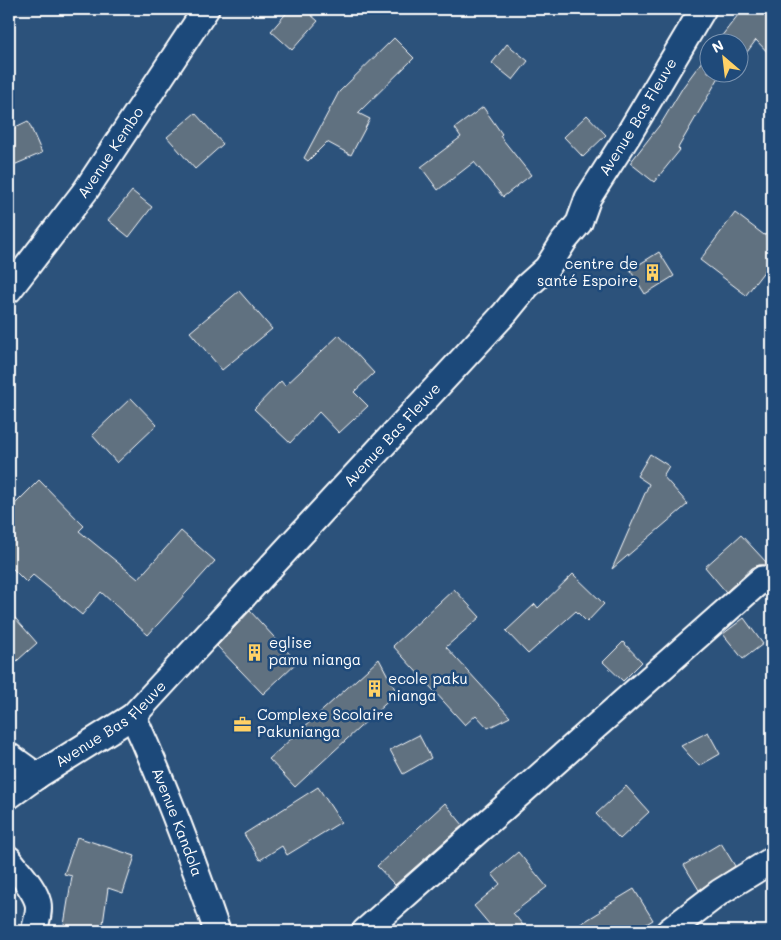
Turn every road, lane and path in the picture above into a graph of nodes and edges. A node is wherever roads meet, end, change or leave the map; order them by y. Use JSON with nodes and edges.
{"nodes":[{"id":1,"x":206,"y":9,"type":"edge"},
{"id":2,"x":703,"y":9,"type":"edge"},
{"id":3,"x":9,"y":290,"type":"edge"},
{"id":4,"x":762,"y":578,"type":"dead end"},
{"id":5,"x":133,"y":716,"type":"junction"},
{"id":6,"x":9,"y":756,"type":"edge"},
{"id":7,"x":37,"y":776,"type":"junction"},
{"id":8,"x":9,"y":796,"type":"edge"},
{"id":9,"x":9,"y":859,"type":"edge"},
{"id":10,"x":772,"y":860,"type":"edge"},
{"id":11,"x":34,"y":931,"type":"edge"},
{"id":12,"x":217,"y":931,"type":"edge"},
{"id":13,"x":365,"y":931,"type":"edge"},
{"id":14,"x":669,"y":931,"type":"edge"}],
"edges":[{"from":1,"to":3,"type":"street","name":"Avenue Kembo"},
{"from":2,"to":5,"type":"street","name":"Avenue Bas Fleuve"},
{"from":4,"to":13,"type":"street"},
{"from":5,"to":7,"type":"street","name":"Avenue Bas Fleuve"},
{"from":5,"to":12,"type":"street","name":"Avenue Kandola"},
{"from":6,"to":7,"type":"street"},
{"from":7,"to":8,"type":"street","name":"Avenue Bas Fleuve"},
{"from":9,"to":11,"type":"street"},
{"from":10,"to":14,"type":"street"}]}
